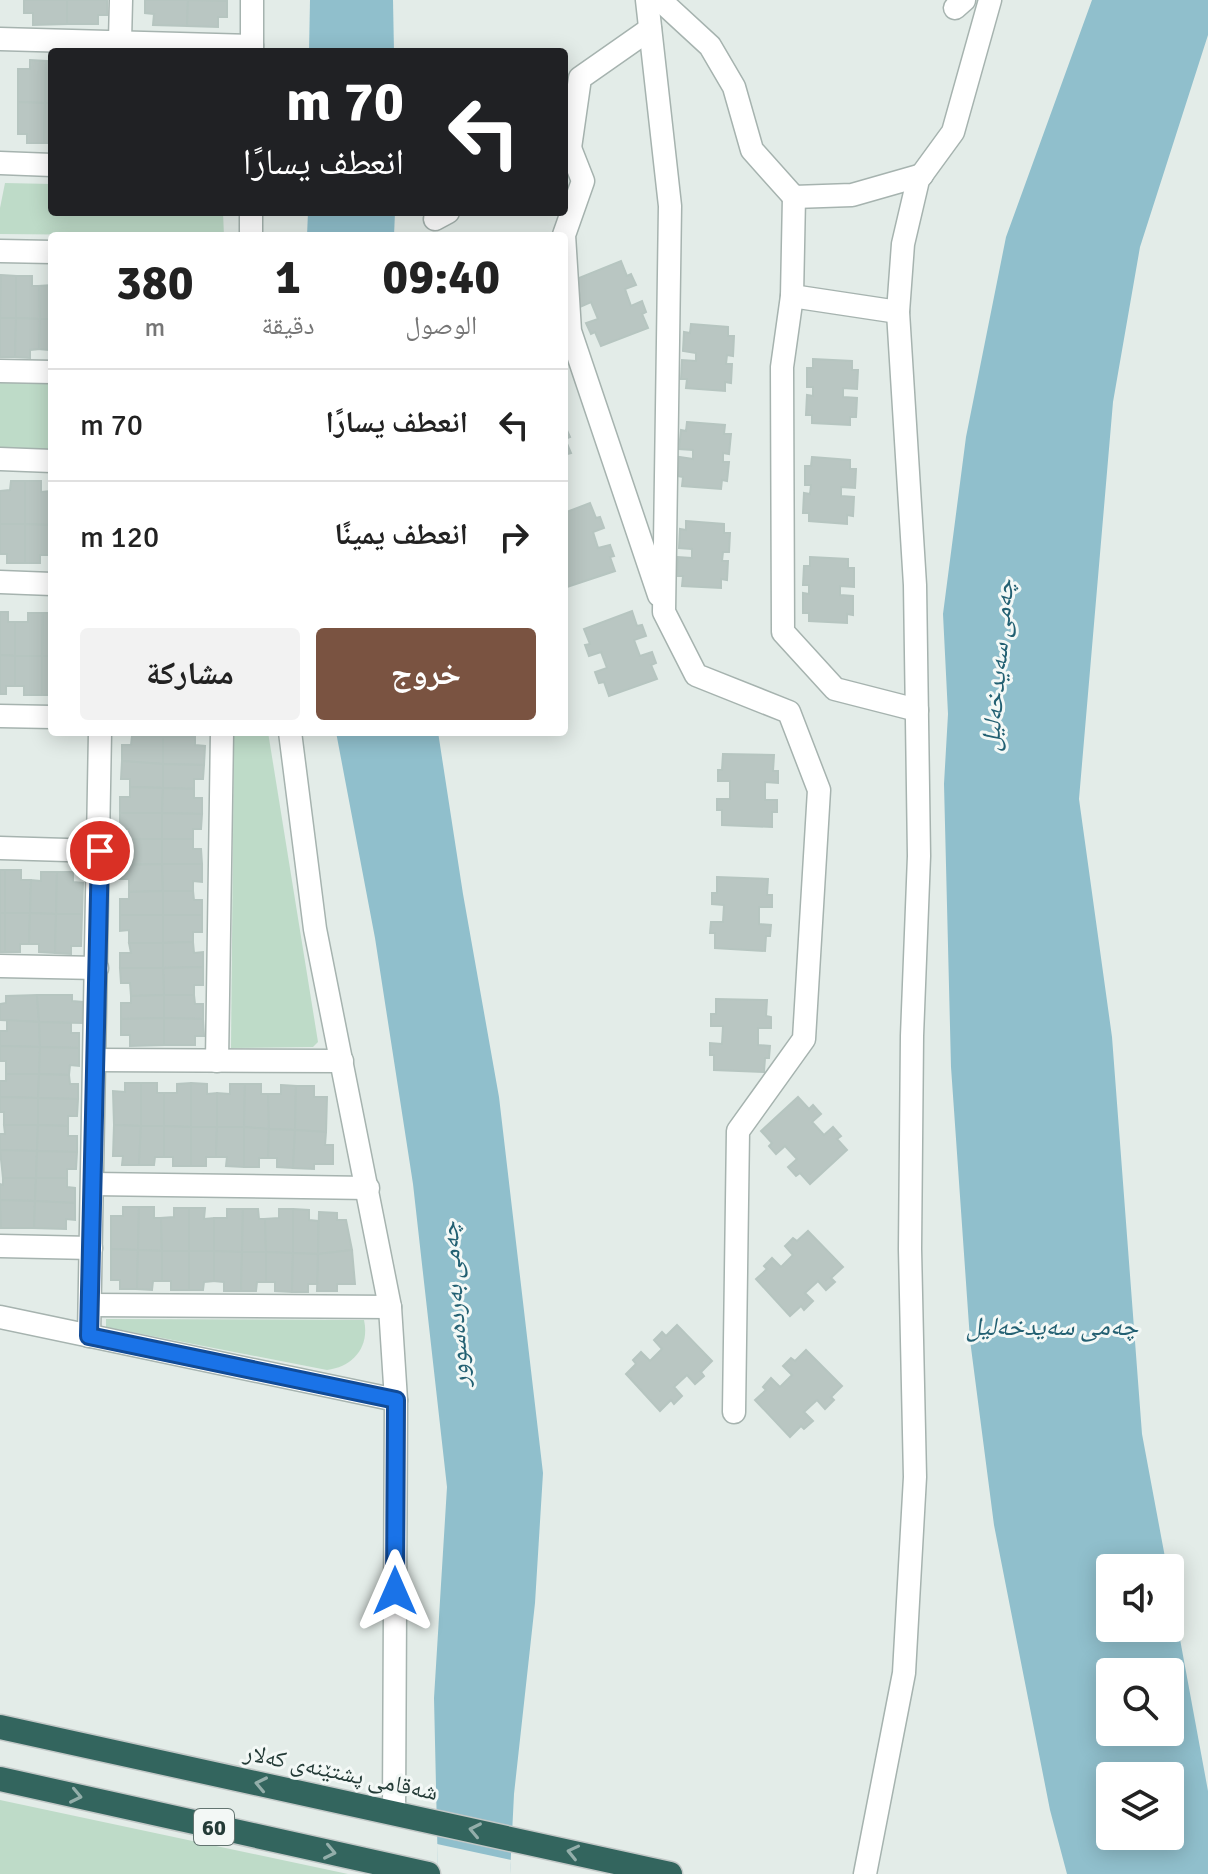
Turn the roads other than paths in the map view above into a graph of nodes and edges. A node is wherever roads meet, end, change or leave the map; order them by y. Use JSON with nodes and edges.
{"nodes":[{"id":1,"x":121,"y":0,"type":"edge"},
{"id":2,"x":252,"y":0,"type":"edge"},
{"id":3,"x":647,"y":0,"type":"edge"},
{"id":4,"x":660,"y":0,"type":"edge"},
{"id":5,"x":990,"y":0,"type":"edge"},
{"id":6,"x":650,"y":29,"type":"junction"},
{"id":7,"x":0,"y":39,"type":"edge"},
{"id":8,"x":120,"y":41,"type":"junction"},
{"id":9,"x":236,"y":48,"type":"edge"},
{"id":10,"x":252,"y":48,"type":"edge"},
{"id":11,"x":568,"y":144,"type":"edge"},
{"id":12,"x":568,"y":152,"type":"edge"},
{"id":13,"x":0,"y":163,"type":"edge"},
{"id":14,"x":48,"y":165,"type":"edge"},
{"id":15,"x":922,"y":175,"type":"junction"},
{"id":16,"x":794,"y":197,"type":"junction"},
{"id":17,"x":565,"y":232,"type":"edge"},
{"id":18,"x":0,"y":251,"type":"edge"},
{"id":19,"x":48,"y":252,"type":"edge"},
{"id":20,"x":792,"y":296,"type":"junction"},
{"id":21,"x":568,"y":299,"type":"edge"},
{"id":22,"x":898,"y":312,"type":"junction"},
{"id":23,"x":0,"y":371,"type":"edge"},
{"id":24,"x":48,"y":372,"type":"edge"},
{"id":25,"x":0,"y":459,"type":"edge"},
{"id":26,"x":48,"y":461,"type":"edge"},
{"id":27,"x":0,"y":582,"type":"edge"},
{"id":28,"x":48,"y":584,"type":"edge"},
{"id":29,"x":664,"y":612,"type":"junction"},
{"id":30,"x":917,"y":710,"type":"junction"},
{"id":31,"x":0,"y":716,"type":"edge"},
{"id":32,"x":48,"y":717,"type":"edge"},
{"id":33,"x":100,"y":736,"type":"edge"},
{"id":34,"x":222,"y":736,"type":"edge"},
{"id":35,"x":291,"y":736,"type":"edge"},
{"id":36,"x":0,"y":848,"type":"edge"},
{"id":37,"x":100,"y":851,"type":"junction"},
{"id":38,"x":0,"y":966,"type":"edge"},
{"id":39,"x":97,"y":968,"type":"junction"},
{"id":40,"x":95,"y":1060,"type":"junction"},
{"id":41,"x":217,"y":1061,"type":"junction"},
{"id":42,"x":342,"y":1061,"type":"junction"},
{"id":43,"x":93,"y":1184,"type":"junction"},
{"id":44,"x":368,"y":1188,"type":"junction"},
{"id":45,"x":0,"y":1246,"type":"edge"},
{"id":46,"x":91,"y":1248,"type":"junction"},
{"id":47,"x":90,"y":1305,"type":"junction"},
{"id":48,"x":390,"y":1307,"type":"junction"},
{"id":49,"x":0,"y":1317,"type":"edge"},
{"id":50,"x":89,"y":1336,"type":"junction"},
{"id":51,"x":396,"y":1400,"type":"junction"},
{"id":52,"x":734,"y":1412,"type":"dead end"},
{"id":53,"x":0,"y":1727,"type":"edge"},
{"id":54,"x":0,"y":1779,"type":"edge"},
{"id":55,"x":394,"y":1813,"type":"junction"},
{"id":56,"x":428,"y":1874,"type":"edge"},
{"id":57,"x":670,"y":1874,"type":"edge"},
{"id":58,"x":865,"y":1874,"type":"edge"}],
"edges":[{"from":1,"to":8,"type":"street"},
{"from":2,"to":10,"type":"street"},
{"from":3,"to":6,"type":"street"},
{"from":4,"to":16,"type":"street"},
{"from":5,"to":15,"type":"street"},
{"from":6,"to":11,"type":"street"},
{"from":6,"to":29,"type":"street"},
{"from":7,"to":8,"type":"street"},
{"from":8,"to":9,"type":"street"},
{"from":12,"to":17,"type":"street"},
{"from":13,"to":14,"type":"street"},
{"from":15,"to":16,"type":"street"},
{"from":15,"to":22,"type":"street"},
{"from":16,"to":20,"type":"street"},
{"from":18,"to":19,"type":"street"},
{"from":20,"to":22,"type":"street"},
{"from":20,"to":30,"type":"street"},
{"from":21,"to":29,"type":"street"},
{"from":22,"to":30,"type":"street"},
{"from":23,"to":24,"type":"street"},
{"from":25,"to":26,"type":"street"},
{"from":27,"to":28,"type":"street"},
{"from":29,"to":52,"type":"street"},
{"from":30,"to":58,"type":"street"},
{"from":31,"to":32,"type":"street"},
{"from":33,"to":37,"type":"street"},
{"from":34,"to":41,"type":"street"},
{"from":35,"to":42,"type":"street"},
{"from":36,"to":37,"type":"street"},
{"from":37,"to":39,"type":"street"},
{"from":38,"to":39,"type":"street"},
{"from":39,"to":40,"type":"street"},
{"from":40,"to":41,"type":"street"},
{"from":40,"to":43,"type":"street"},
{"from":41,"to":42,"type":"street"},
{"from":42,"to":44,"type":"street"},
{"from":43,"to":44,"type":"street"},
{"from":43,"to":46,"type":"street"},
{"from":44,"to":48,"type":"street"},
{"from":45,"to":46,"type":"street"},
{"from":46,"to":47,"type":"street"},
{"from":47,"to":48,"type":"street"},
{"from":47,"to":50,"type":"street"},
{"from":48,"to":51,"type":"street"},
{"from":49,"to":50,"type":"street"},
{"from":50,"to":51,"type":"street"},
{"from":51,"to":55,"type":"street"},
{"from":55,"to":53,"type":"highway","name":"شەقامی پشتێنەی کەلار","number":"60","one_way":true},
{"from":54,"to":56,"type":"highway","number":"60","one_way":true},
{"from":57,"to":55,"type":"highway","name":"شەقامی پشتێنەی کەلار","number":"60","one_way":true}]}
